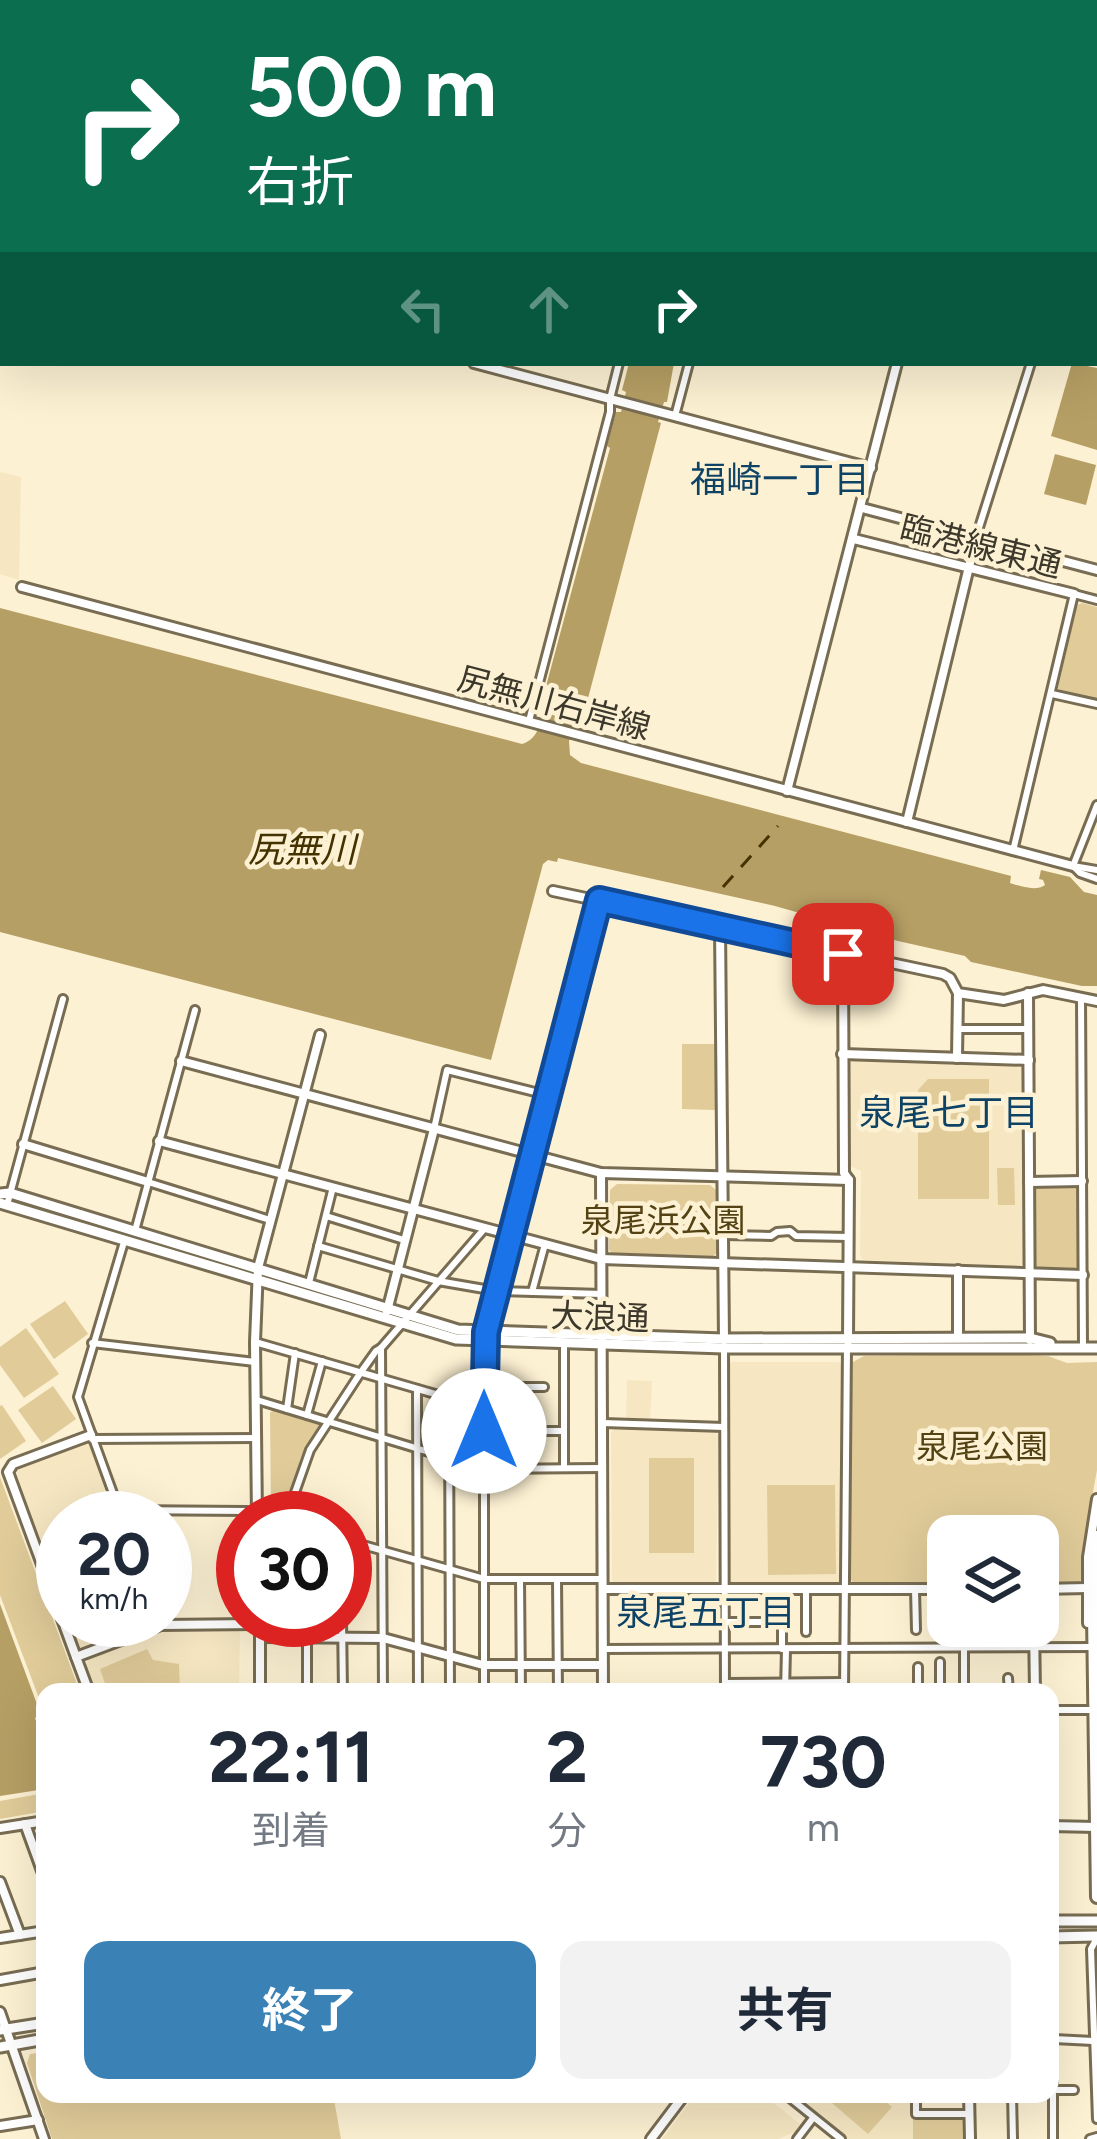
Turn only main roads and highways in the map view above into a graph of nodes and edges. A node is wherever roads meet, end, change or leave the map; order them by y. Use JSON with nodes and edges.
{"nodes":[{"id":1,"x":3,"y":1197,"type":"edge"},
{"id":2,"x":257,"y":1274,"type":"junction"},
{"id":3,"x":386,"y":1313,"type":"junction"},
{"id":4,"x":485,"y":1336,"type":"junction"},
{"id":5,"x":602,"y":1339,"type":"junction"},
{"id":6,"x":848,"y":1343,"type":"junction"},
{"id":7,"x":1030,"y":1343,"type":"junction"},
{"id":8,"x":1097,"y":1348,"type":"edge"},
{"id":9,"x":1097,"y":1536,"type":"edge"},
{"id":10,"x":1094,"y":1647,"type":"edge"},
{"id":11,"x":1096,"y":1709,"type":"edge"},
{"id":12,"x":1096,"y":1827,"type":"edge"},
{"id":13,"x":1097,"y":1897,"type":"edge"},
{"id":14,"x":1059,"y":1921,"type":"edge"},
{"id":15,"x":1097,"y":1921,"type":"edge"},
{"id":16,"x":1059,"y":1937,"type":"edge"},
{"id":17,"x":1097,"y":1937,"type":"edge"},
{"id":18,"x":36,"y":2024,"type":"edge"},
{"id":19,"x":3,"y":2030,"type":"edge"},
{"id":20,"x":36,"y":2040,"type":"edge"},
{"id":21,"x":0,"y":2047,"type":"edge"}],
"edges":[{"from":1,"to":2,"type":"main road","name":"大浪通"},
{"from":2,"to":3,"type":"main road","name":"大浪通"},
{"from":2,"to":3,"type":"main road","name":"大浪通"},
{"from":3,"to":4,"type":"main road","name":"大浪通"},
{"from":4,"to":5,"type":"main road","name":"大浪通"},
{"from":4,"to":5,"type":"main road","name":"大浪通"},
{"from":5,"to":6,"type":"main road","name":"大浪通"},
{"from":6,"to":7,"type":"main road","name":"大浪通"},
{"from":6,"to":7,"type":"main road","name":"大浪通"},
{"from":7,"to":8,"type":"main road","name":"大浪通"},
{"from":9,"to":10,"type":"highway"},
{"from":10,"to":11,"type":"highway"},
{"from":11,"to":12,"type":"highway"},
{"from":12,"to":13,"type":"highway"},
{"from":14,"to":15,"type":"main road"},
{"from":16,"to":17,"type":"main road"},
{"from":18,"to":19,"type":"main road"},
{"from":20,"to":21,"type":"main road"}]}
